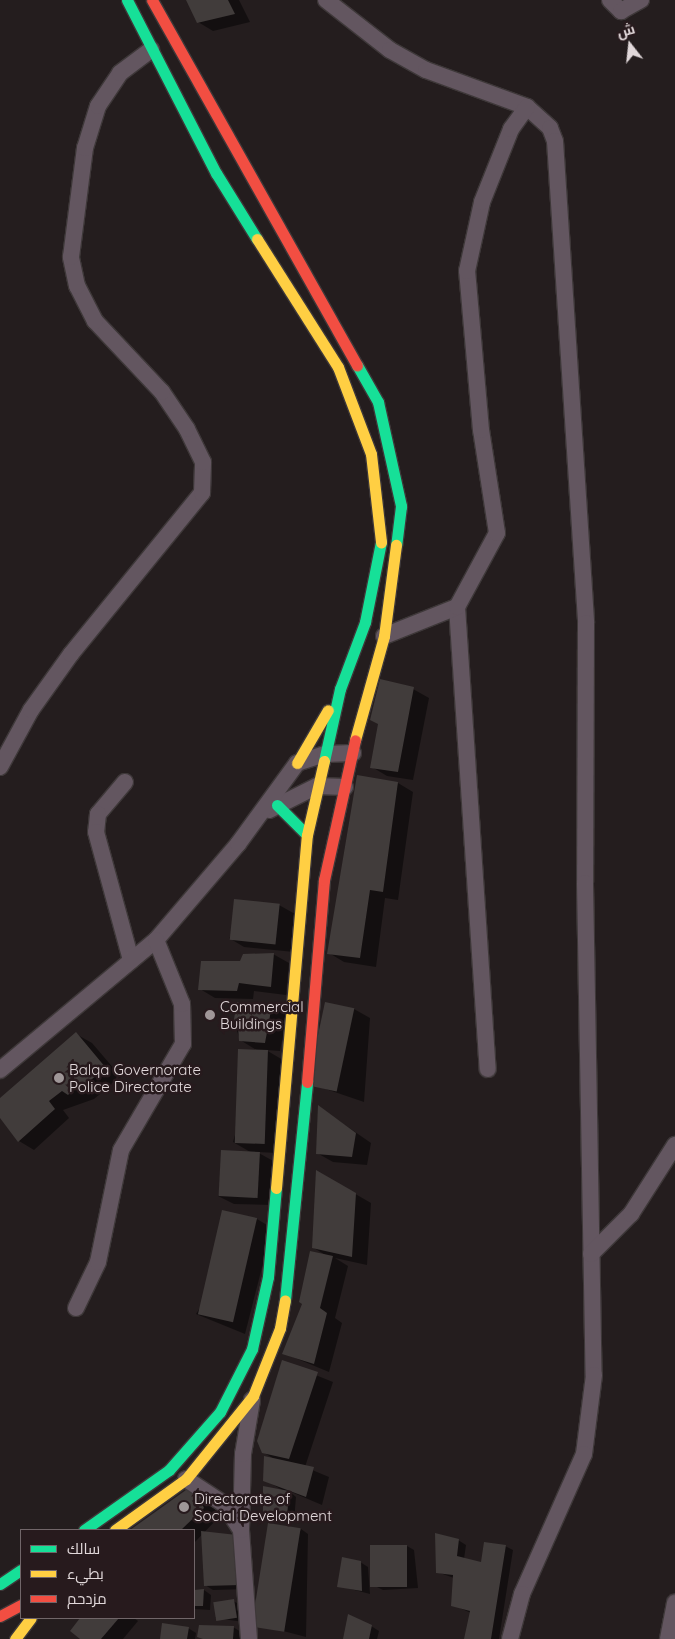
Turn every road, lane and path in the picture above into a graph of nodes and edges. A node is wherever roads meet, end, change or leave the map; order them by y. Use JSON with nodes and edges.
{"nodes":[{"id":1,"x":128,"y":0,"type":"edge"},
{"id":2,"x":152,"y":0,"type":"edge"},
{"id":3,"x":326,"y":0,"type":"edge"},
{"id":4,"x":610,"y":0,"type":"edge"},
{"id":5,"x":641,"y":0,"type":"edge"},
{"id":6,"x":151,"y":50,"type":"junction"},
{"id":7,"x":527,"y":107,"type":"junction"},
{"id":8,"x":357,"y":360,"type":"junction"},
{"id":9,"x":338,"y":368,"type":"junction"},
{"id":10,"x":457,"y":607,"type":"junction"},
{"id":11,"x":384,"y":636,"type":"junction"},
{"id":12,"x":340,"y":689,"type":"junction"},
{"id":13,"x":353,"y":753,"type":"junction"},
{"id":14,"x":325,"y":754,"type":"junction"},
{"id":15,"x":297,"y":763,"type":"junction"},
{"id":16,"x":0,"y":767,"type":"edge"},
{"id":17,"x":125,"y":782,"type":"dead end"},
{"id":18,"x":317,"y":786,"type":"junction"},
{"id":19,"x":345,"y":787,"type":"junction"},
{"id":20,"x":277,"y":805,"type":"junction"},
{"id":21,"x":254,"y":819,"type":"junction"},
{"id":22,"x":307,"y":835,"type":"junction"},
{"id":23,"x":156,"y":940,"type":"junction"},
{"id":24,"x":131,"y":960,"type":"junction"},
{"id":25,"x":488,"y":1069,"type":"dead end"},
{"id":26,"x":0,"y":1070,"type":"edge"},
{"id":27,"x":675,"y":1146,"type":"edge"},
{"id":28,"x":591,"y":1254,"type":"junction"},
{"id":29,"x":76,"y":1308,"type":"dead end"},
{"id":30,"x":252,"y":1396,"type":"junction"},
{"id":31,"x":186,"y":1479,"type":"junction"},
{"id":32,"x":85,"y":1529,"type":"edge"},
{"id":33,"x":116,"y":1529,"type":"edge"},
{"id":34,"x":241,"y":1530,"type":"junction"},
{"id":35,"x":20,"y":1571,"type":"edge"},
{"id":36,"x":0,"y":1584,"type":"edge"},
{"id":37,"x":675,"y":1602,"type":"edge"},
{"id":38,"x":20,"y":1606,"type":"edge"},
{"id":39,"x":0,"y":1616,"type":"edge"},
{"id":40,"x":30,"y":1619,"type":"edge"},
{"id":41,"x":15,"y":1639,"type":"edge"},
{"id":42,"x":248,"y":1639,"type":"edge"},
{"id":43,"x":510,"y":1639,"type":"edge"},
{"id":44,"x":668,"y":1639,"type":"edge"}],
"edges":[{"from":1,"to":6,"type":"main road"},
{"from":2,"to":8,"type":"main road"},
{"from":3,"to":7,"type":"street"},
{"from":4,"to":5,"type":"street"},
{"from":6,"to":9,"type":"main road"},
{"from":6,"to":16,"type":"street"},
{"from":7,"to":10,"type":"street"},
{"from":7,"to":28,"type":"street"},
{"from":8,"to":9,"type":"main road"},
{"from":8,"to":11,"type":"main road"},
{"from":9,"to":12,"type":"main road"},
{"from":10,"to":11,"type":"street"},
{"from":10,"to":25,"type":"street"},
{"from":11,"to":13,"type":"main road"},
{"from":12,"to":14,"type":"main road"},
{"from":12,"to":15,"type":"main road"},
{"from":13,"to":14,"type":"street"},
{"from":13,"to":19,"type":"main road"},
{"from":14,"to":15,"type":"street"},
{"from":14,"to":18,"type":"main road"},
{"from":15,"to":21,"type":"street"},
{"from":17,"to":24,"type":"street"},
{"from":18,"to":19,"type":"street"},
{"from":18,"to":20,"type":"street"},
{"from":18,"to":22,"type":"main road"},
{"from":19,"to":30,"type":"main road"},
{"from":20,"to":21,"type":"street"},
{"from":20,"to":22,"type":"main road"},
{"from":21,"to":23,"type":"street"},
{"from":22,"to":32,"type":"main road"},
{"from":23,"to":24,"type":"street"},
{"from":23,"to":29,"type":"street"},
{"from":24,"to":26,"type":"street"},
{"from":27,"to":28,"type":"street"},
{"from":28,"to":43,"type":"street"},
{"from":30,"to":31,"type":"main road"},
{"from":30,"to":34,"type":"street"},
{"from":31,"to":33,"type":"main road"},
{"from":31,"to":34,"type":"street"},
{"from":34,"to":42,"type":"street"},
{"from":35,"to":36,"type":"main road"},
{"from":37,"to":44,"type":"street"},
{"from":38,"to":39,"type":"main road"},
{"from":40,"to":41,"type":"main road"}]}
